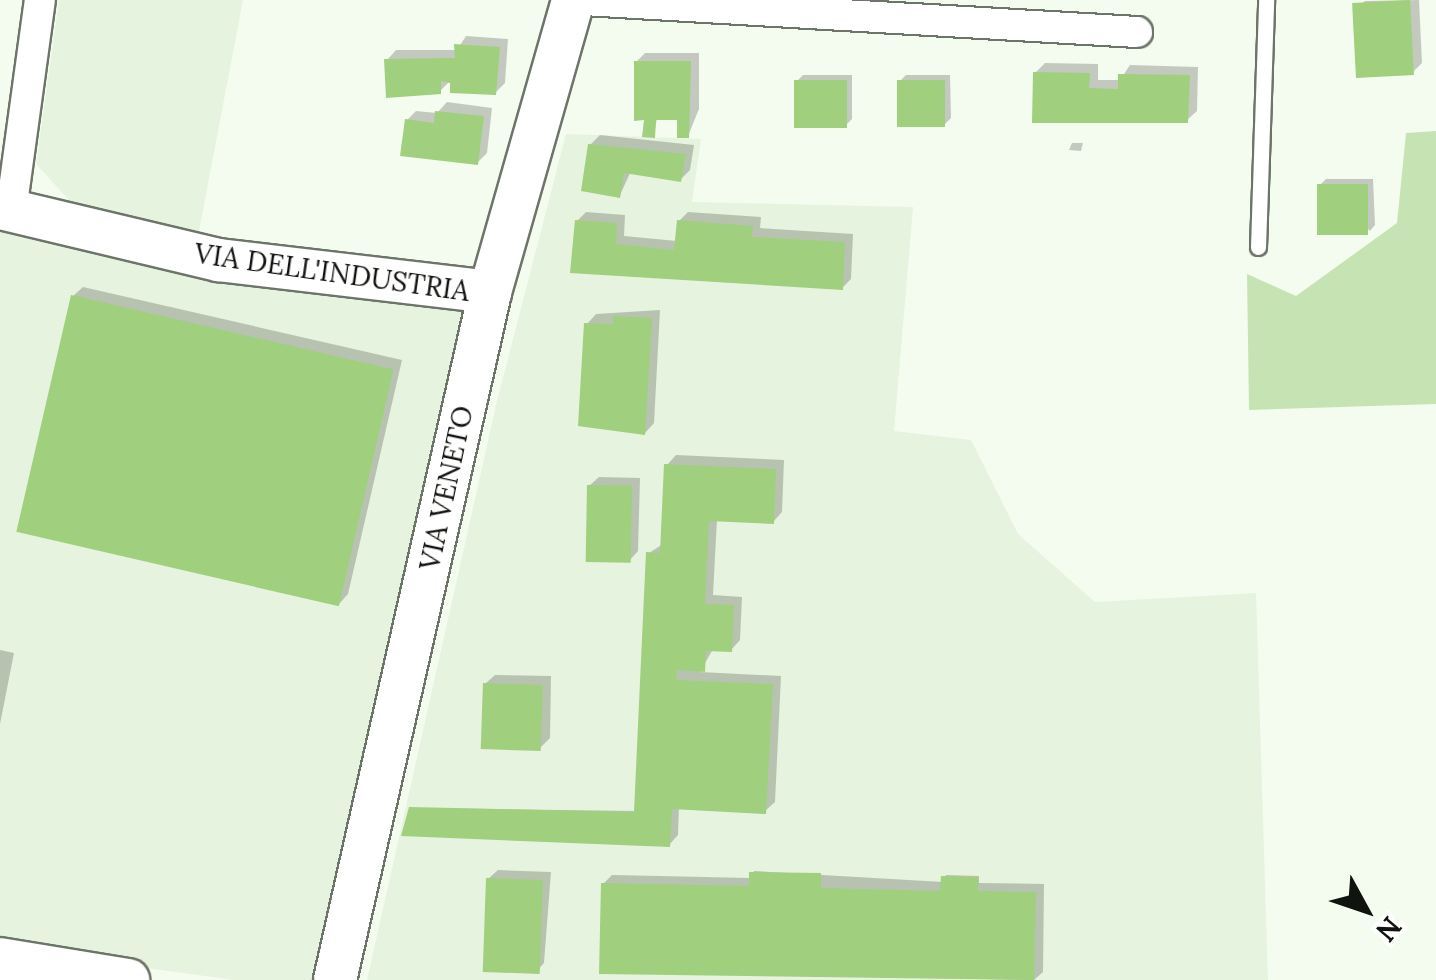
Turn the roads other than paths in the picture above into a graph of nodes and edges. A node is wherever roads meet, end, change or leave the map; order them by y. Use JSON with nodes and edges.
{"nodes":[{"id":1,"x":40,"y":0,"type":"edge"},
{"id":2,"x":572,"y":0,"type":"edge"},
{"id":3,"x":584,"y":0,"type":"edge"},
{"id":4,"x":1266,"y":0,"type":"edge"},
{"id":5,"x":1137,"y":32,"type":"dead end"},
{"id":6,"x":6,"y":210,"type":"edge"},
{"id":7,"x":1258,"y":247,"type":"dead end"},
{"id":8,"x":490,"y":292,"type":"junction"},
{"id":9,"x":0,"y":960,"type":"edge"},
{"id":10,"x":128,"y":980,"type":"edge"},
{"id":11,"x":335,"y":980,"type":"edge"}],
"edges":[{"from":1,"to":6,"type":"street"},
{"from":2,"to":8,"type":"street","name":"VIA VENETO"},
{"from":3,"to":5,"type":"street"},
{"from":4,"to":7,"type":"lane"},
{"from":6,"to":8,"type":"street","name":"VIA DELL'INDUSTRIA"},
{"from":8,"to":11,"type":"street","name":"VIA VENETO"},
{"from":9,"to":10,"type":"street"}]}
